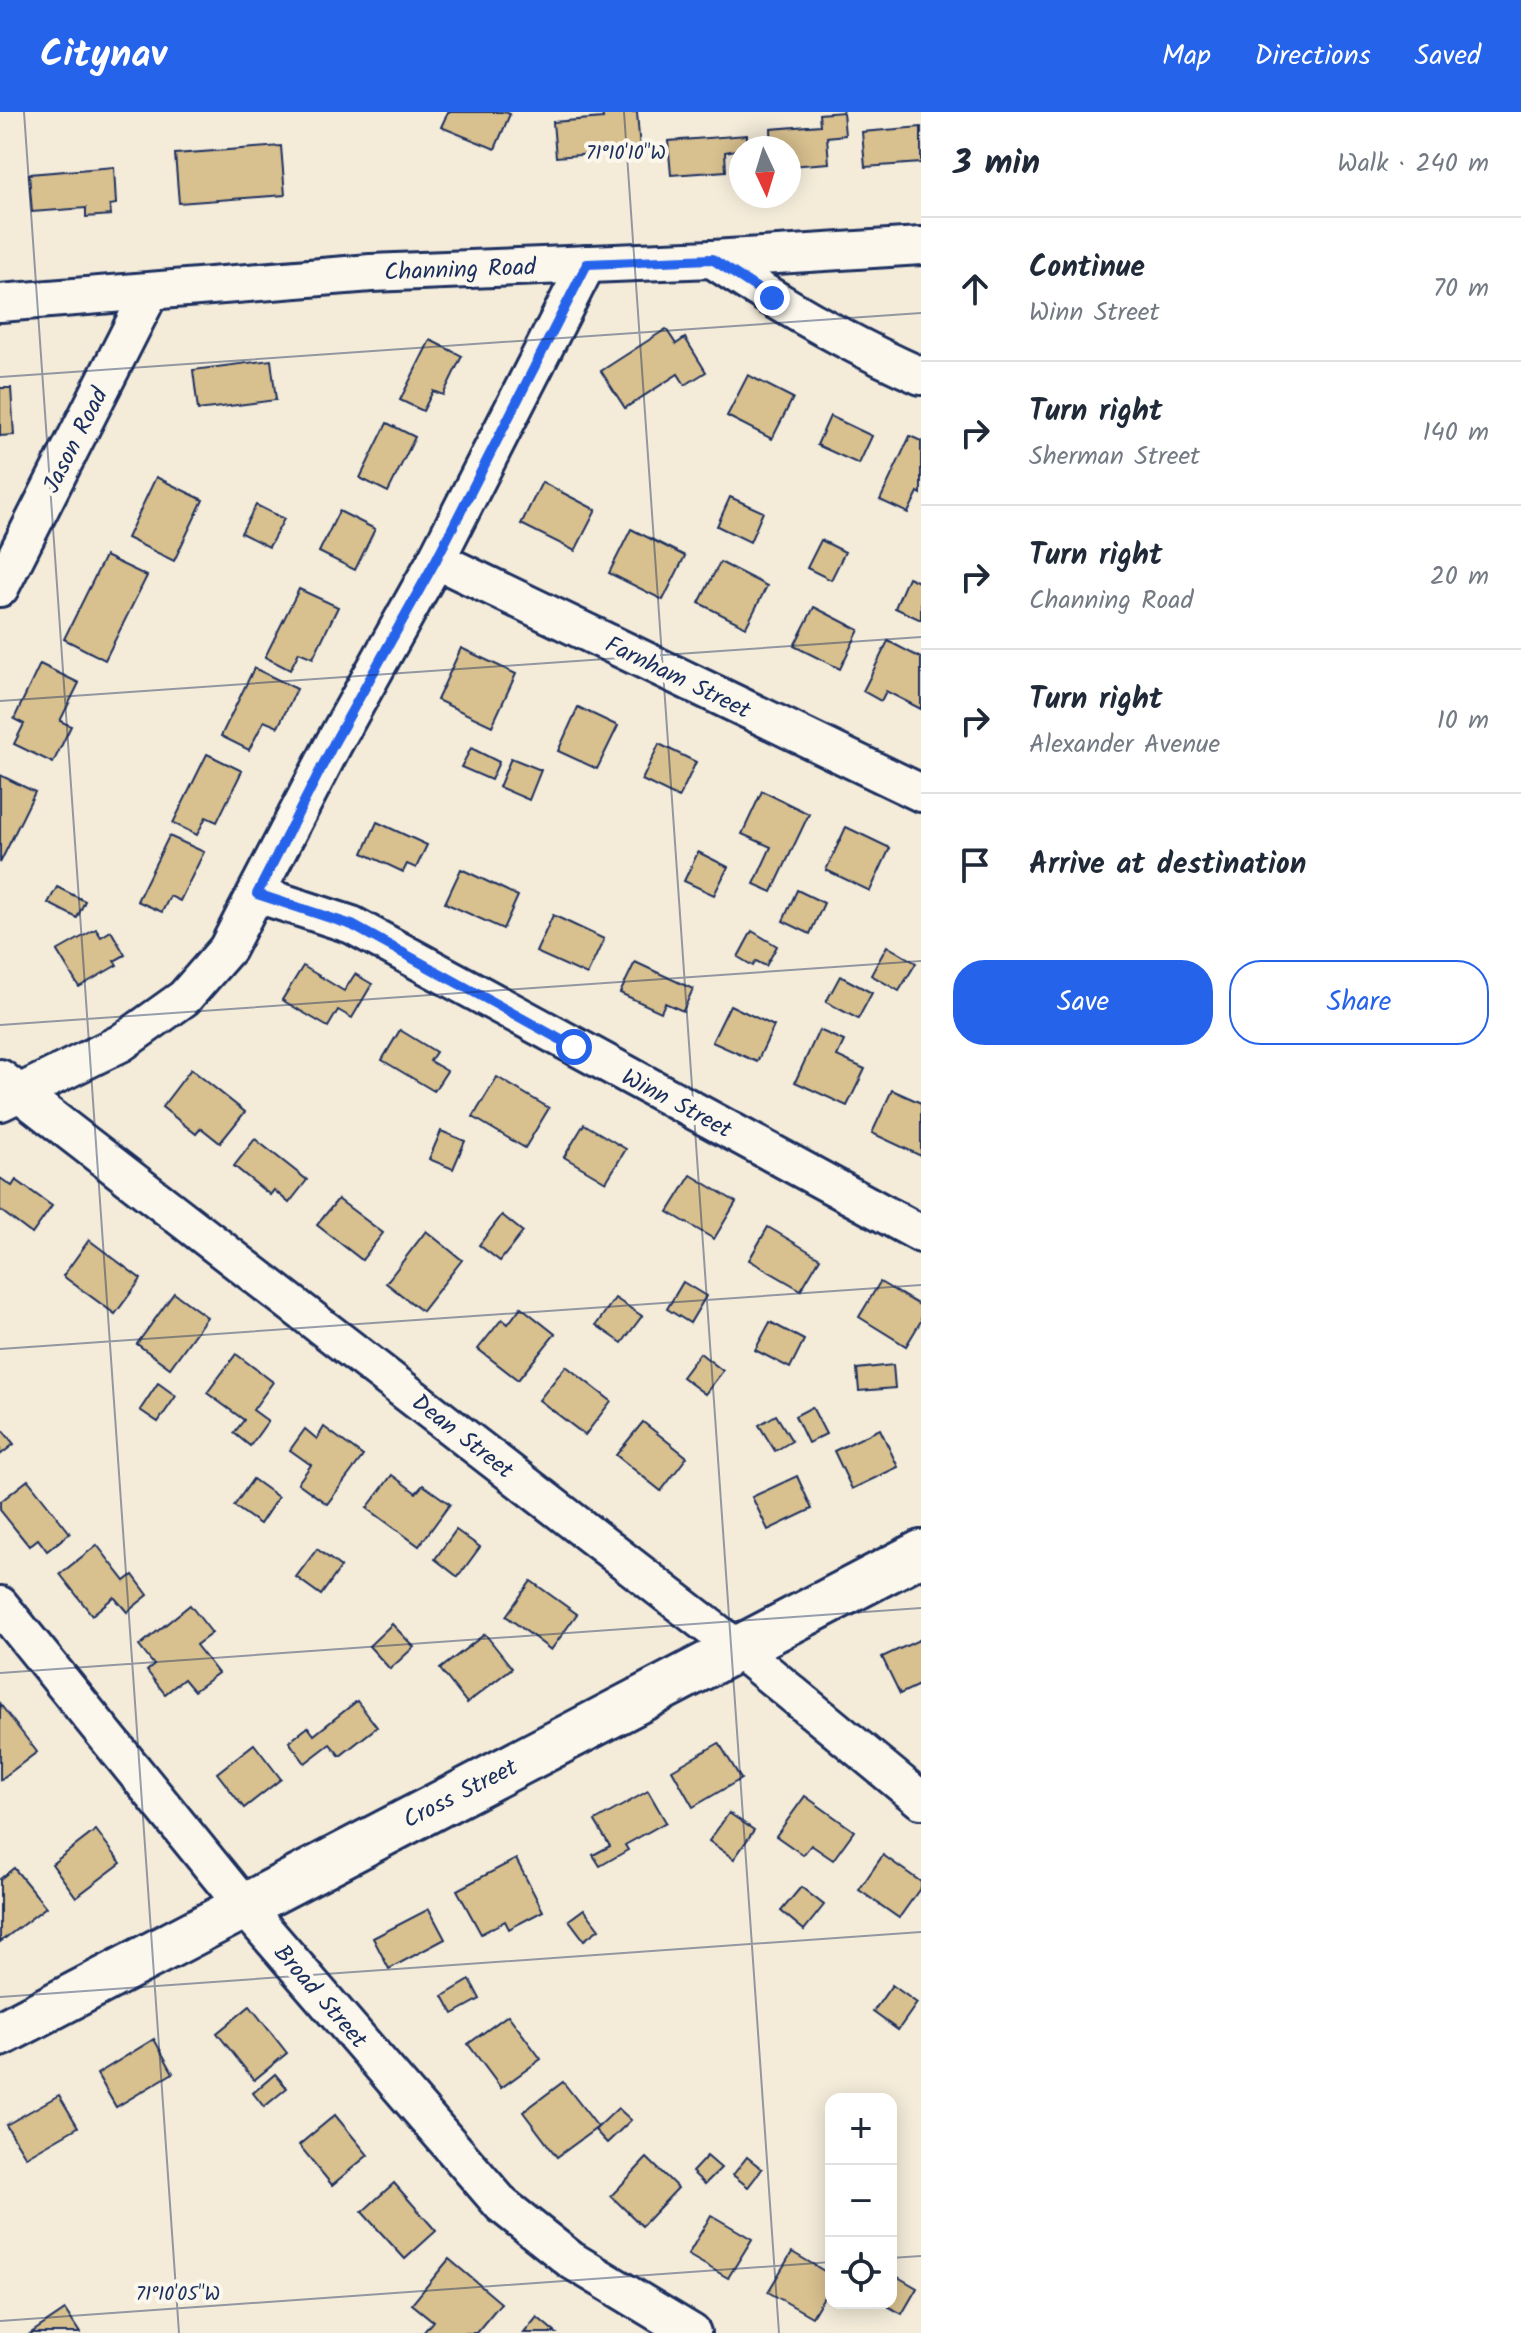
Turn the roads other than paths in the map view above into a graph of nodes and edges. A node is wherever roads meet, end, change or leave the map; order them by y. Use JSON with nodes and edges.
{"nodes":[{"id":1,"x":921,"y":246,"type":"edge"},
{"id":2,"x":712,"y":259,"type":"junction"},
{"id":3,"x":587,"y":264,"type":"junction"},
{"id":4,"x":150,"y":292,"type":"junction"},
{"id":5,"x":0,"y":303,"type":"edge"},
{"id":6,"x":921,"y":376,"type":"edge"},
{"id":7,"x":436,"y":560,"type":"junction"},
{"id":8,"x":0,"y":588,"type":"edge"},
{"id":9,"x":921,"y":793,"type":"edge"},
{"id":10,"x":257,"y":894,"type":"junction"},
{"id":11,"x":6,"y":1091,"type":"edge"},
{"id":12,"x":921,"y":1234,"type":"edge"},
{"id":13,"x":921,"y":1553,"type":"edge"},
{"id":14,"x":0,"y":1605,"type":"edge"},
{"id":15,"x":738,"y":1649,"type":"junction"},
{"id":16,"x":921,"y":1800,"type":"edge"},
{"id":17,"x":243,"y":1905,"type":"junction"},
{"id":18,"x":0,"y":2034,"type":"edge"},
{"id":19,"x":692,"y":2333,"type":"edge"}],
"edges":[{"from":1,"to":2,"type":"street","name":"Channing Road"},
{"from":2,"to":3,"type":"street","name":"Channing Road"},
{"from":2,"to":6,"type":"street"},
{"from":3,"to":4,"type":"street","name":"Channing Road"},
{"from":3,"to":7,"type":"street"},
{"from":4,"to":5,"type":"street","name":"Channing Road"},
{"from":4,"to":8,"type":"street","name":"Jason Road"},
{"from":7,"to":9,"type":"street","name":"Farnham Street"},
{"from":7,"to":10,"type":"street"},
{"from":10,"to":11,"type":"street"},
{"from":10,"to":12,"type":"street","name":"Winn Street"},
{"from":11,"to":15,"type":"street","name":"Dean Street"},
{"from":13,"to":15,"type":"street","name":"Cross Street"},
{"from":14,"to":17,"type":"street","name":"Broad Street"},
{"from":15,"to":16,"type":"street","name":"Dean Street"},
{"from":15,"to":17,"type":"street","name":"Cross Street"},
{"from":17,"to":18,"type":"street","name":"Cross Street"},
{"from":17,"to":19,"type":"street","name":"Broad Street"}]}
